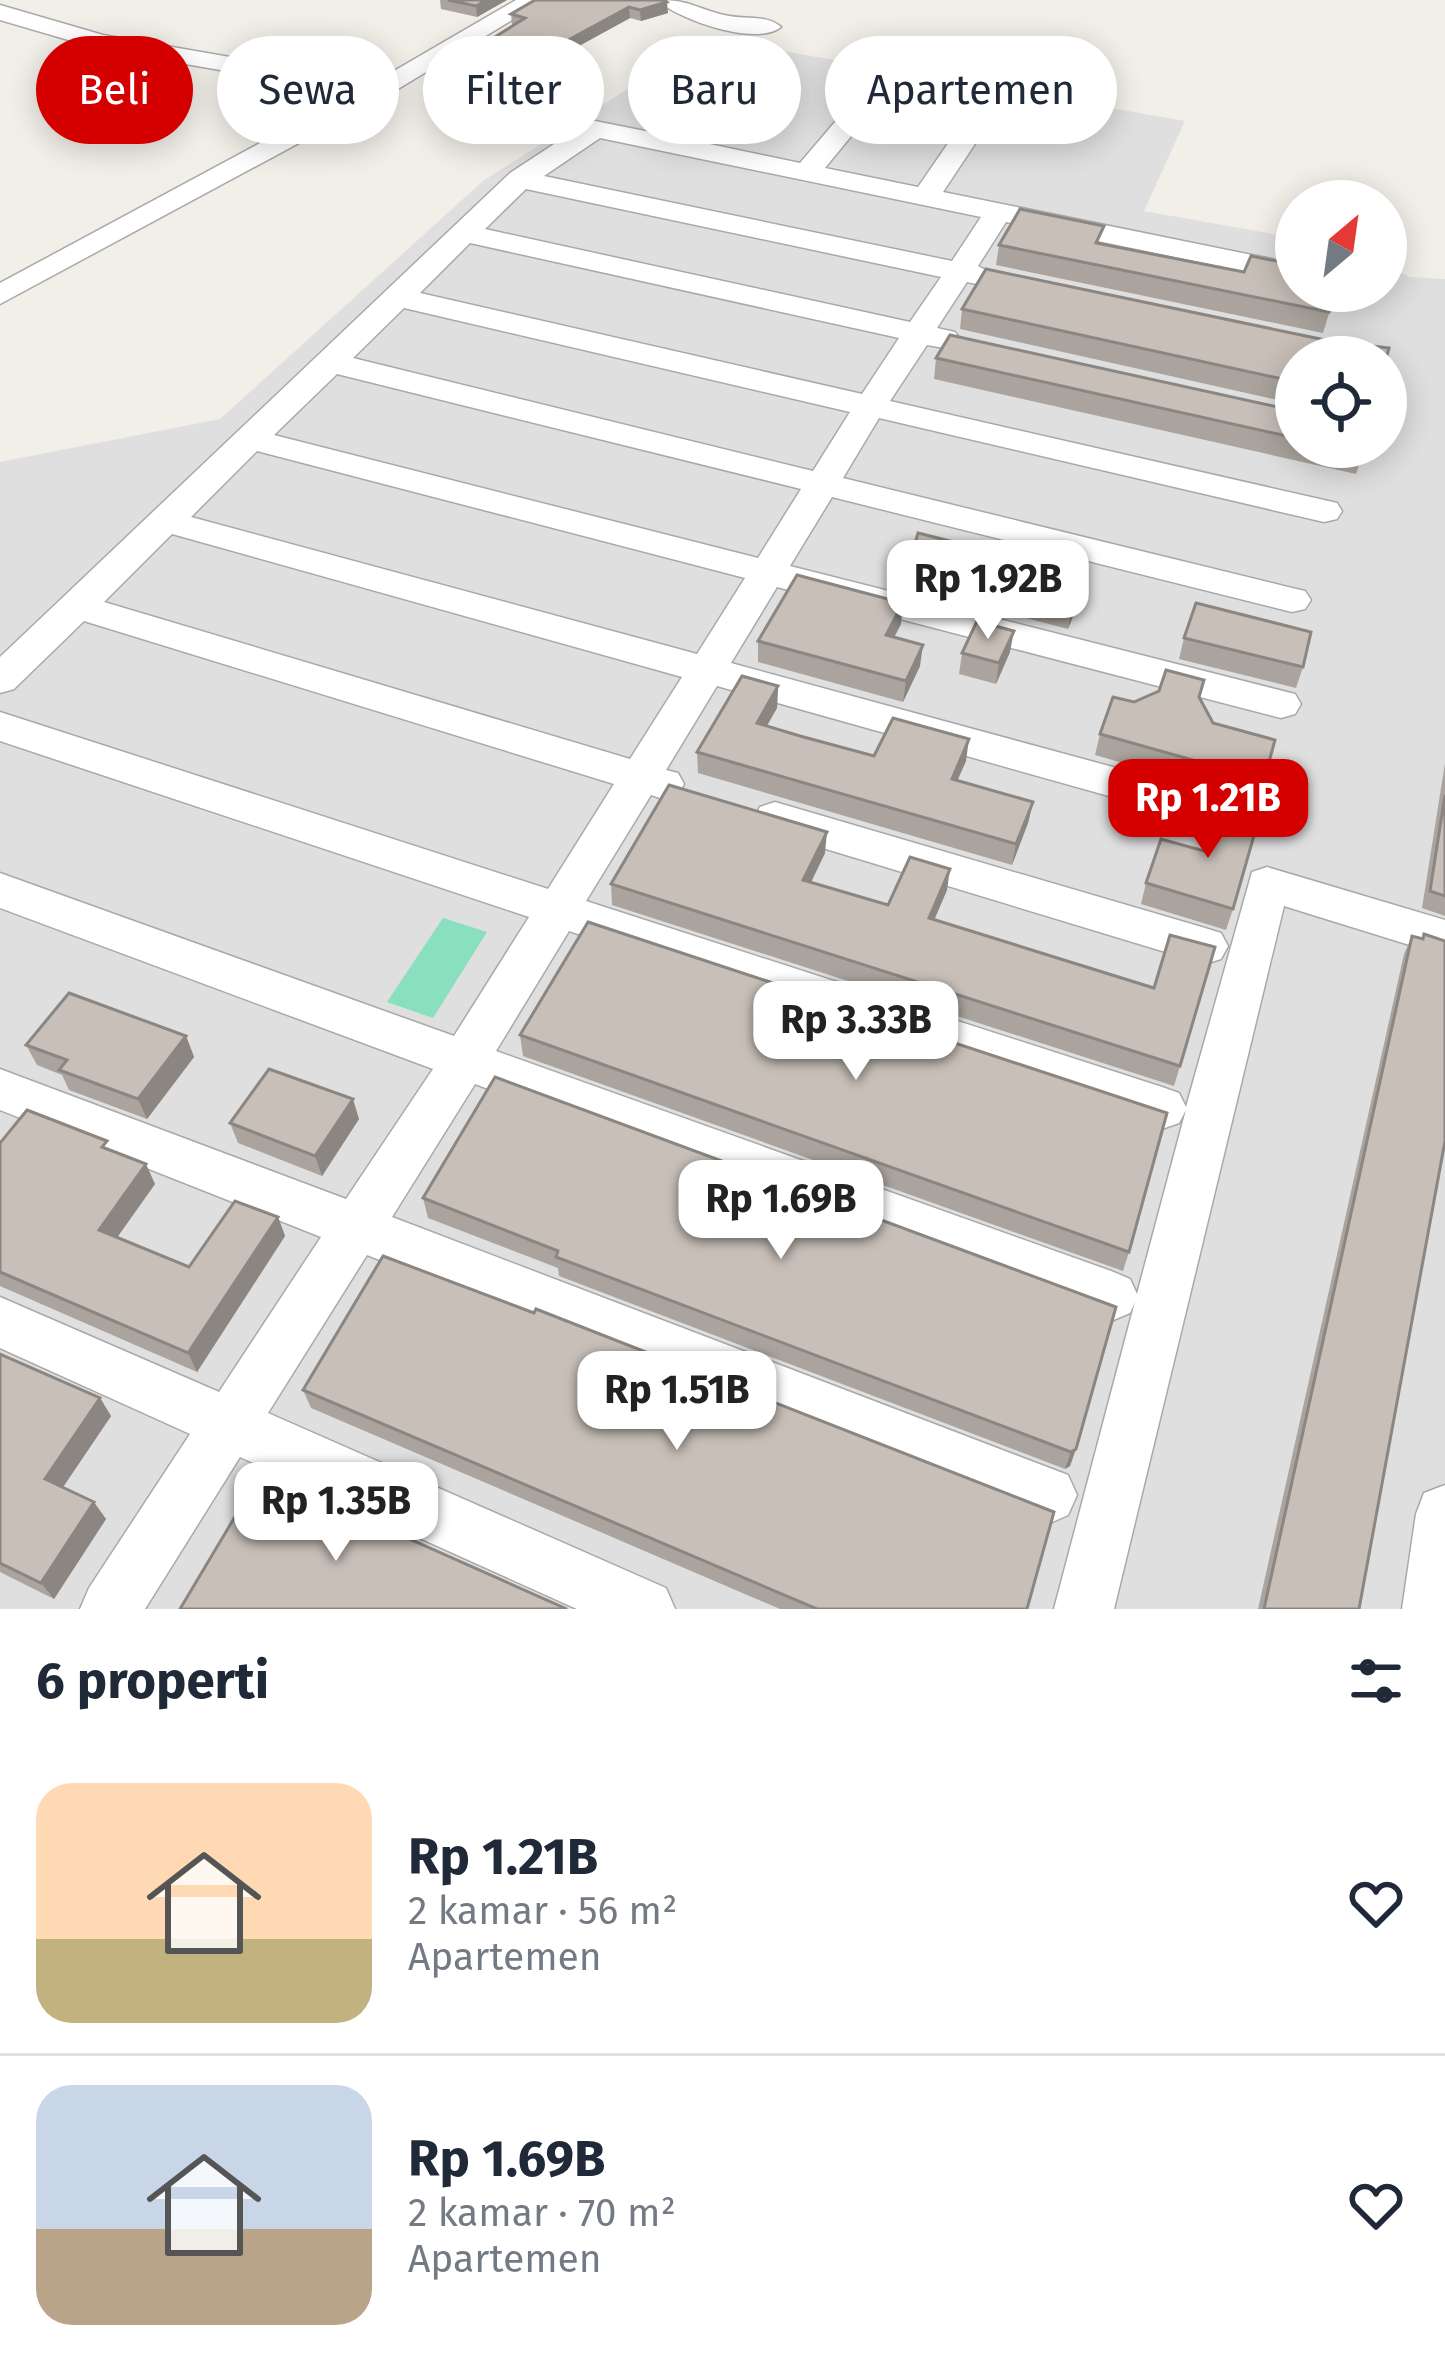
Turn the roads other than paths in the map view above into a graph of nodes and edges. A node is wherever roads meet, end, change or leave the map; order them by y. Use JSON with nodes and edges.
{"nodes":[{"id":1,"x":533,"y":0,"type":"edge"},
{"id":2,"x":669,"y":0,"type":"edge"},
{"id":3,"x":0,"y":12,"type":"edge"},
{"id":4,"x":769,"y":27,"type":"dead end"},
{"id":5,"x":217,"y":62,"type":"edge"},
{"id":6,"x":399,"y":78,"type":"edge"},
{"id":7,"x":628,"y":135,"type":"edge"},
{"id":8,"x":279,"y":144,"type":"edge"},
{"id":9,"x":672,"y":144,"type":"edge"},
{"id":10,"x":831,"y":144,"type":"edge"},
{"id":11,"x":961,"y":144,"type":"edge"},
{"id":12,"x":808,"y":171,"type":"junction"},
{"id":13,"x":520,"y":179,"type":"junction"},
{"id":14,"x":927,"y":195,"type":"junction"},
{"id":15,"x":998,"y":213,"type":"junction"},
{"id":16,"x":464,"y":233,"type":"junction"},
{"id":17,"x":1275,"y":269,"type":"edge"},
{"id":18,"x":959,"y":272,"type":"junction"},
{"id":19,"x":1004,"y":281,"type":"edge"},
{"id":20,"x":0,"y":295,"type":"edge"},
{"id":21,"x":398,"y":297,"type":"junction"},
{"id":22,"x":918,"y":333,"type":"junction"},
{"id":23,"x":985,"y":348,"type":"edge"},
{"id":24,"x":329,"y":362,"type":"junction"},
{"id":25,"x":871,"y":405,"type":"junction"},
{"id":26,"x":250,"y":439,"type":"junction"},
{"id":27,"x":822,"y":485,"type":"junction"},
{"id":28,"x":1324,"y":511,"type":"dead end"},
{"id":29,"x":165,"y":521,"type":"junction"},
{"id":30,"x":770,"y":571,"type":"junction"},
{"id":31,"x":1292,"y":600,"type":"dead end"},
{"id":32,"x":76,"y":606,"type":"junction"},
{"id":33,"x":709,"y":668,"type":"junction"},
{"id":34,"x":0,"y":680,"type":"edge"},
{"id":35,"x":1281,"y":704,"type":"dead end"},
{"id":36,"x":0,"y":726,"type":"edge"},
{"id":37,"x":638,"y":776,"type":"junction"},
{"id":38,"x":1241,"y":817,"type":"edge"},
{"id":39,"x":0,"y":890,"type":"edge"},
{"id":40,"x":555,"y":910,"type":"junction"},
{"id":41,"x":1445,"y":938,"type":"edge"},
{"id":42,"x":1205,"y":946,"type":"edge"},
{"id":43,"x":464,"y":1061,"type":"junction"},
{"id":44,"x":0,"y":1089,"type":"edge"},
{"id":45,"x":1162,"y":1108,"type":"edge"},
{"id":46,"x":355,"y":1230,"type":"junction"},
{"id":47,"x":1112,"y":1296,"type":"dead end"},
{"id":48,"x":0,"y":1322,"type":"edge"},
{"id":49,"x":229,"y":1424,"type":"junction"},
{"id":50,"x":1048,"y":1495,"type":"dead end"},
{"id":51,"x":1445,"y":1514,"type":"edge"},
{"id":52,"x":110,"y":1609,"type":"edge"},
{"id":53,"x":645,"y":1609,"type":"edge"},
{"id":54,"x":1084,"y":1609,"type":"edge"},
{"id":55,"x":1432,"y":1609,"type":"edge"}],
"edges":[{"from":1,"to":6,"type":"street"},
{"from":2,"to":4,"type":"street"},
{"from":3,"to":5,"type":"street"},
{"from":7,"to":13,"type":"street"},
{"from":8,"to":20,"type":"street"},
{"from":9,"to":12,"type":"street"},
{"from":10,"to":12,"type":"street"},
{"from":11,"to":14,"type":"street"},
{"from":12,"to":14,"type":"street"},
{"from":13,"to":16,"type":"street"},
{"from":13,"to":18,"type":"street"},
{"from":14,"to":15,"type":"street"},
{"from":15,"to":17,"type":"street"},
{"from":15,"to":18,"type":"street"},
{"from":16,"to":21,"type":"street"},
{"from":16,"to":22,"type":"street"},
{"from":18,"to":19,"type":"street"},
{"from":18,"to":22,"type":"street"},
{"from":21,"to":24,"type":"street"},
{"from":21,"to":25,"type":"street"},
{"from":22,"to":23,"type":"street"},
{"from":22,"to":25,"type":"street"},
{"from":24,"to":26,"type":"street"},
{"from":24,"to":27,"type":"street"},
{"from":25,"to":27,"type":"street"},
{"from":25,"to":28,"type":"street"},
{"from":26,"to":29,"type":"street"},
{"from":26,"to":30,"type":"street"},
{"from":27,"to":30,"type":"street"},
{"from":27,"to":31,"type":"street"},
{"from":29,"to":32,"type":"street"},
{"from":29,"to":33,"type":"street"},
{"from":30,"to":33,"type":"street"},
{"from":30,"to":35,"type":"street"},
{"from":32,"to":34,"type":"street"},
{"from":32,"to":37,"type":"street"},
{"from":33,"to":37,"type":"street"},
{"from":33,"to":38,"type":"street"},
{"from":36,"to":40,"type":"street"},
{"from":37,"to":40,"type":"street"},
{"from":37,"to":42,"type":"street"},
{"from":39,"to":43,"type":"street"},
{"from":40,"to":43,"type":"street"},
{"from":40,"to":45,"type":"street"},
{"from":41,"to":54,"type":"street"},
{"from":43,"to":46,"type":"street"},
{"from":43,"to":47,"type":"street"},
{"from":44,"to":46,"type":"street"},
{"from":46,"to":49,"type":"street"},
{"from":46,"to":50,"type":"street"},
{"from":48,"to":49,"type":"street"},
{"from":49,"to":52,"type":"street"},
{"from":49,"to":53,"type":"street"},
{"from":51,"to":55,"type":"street"}]}
